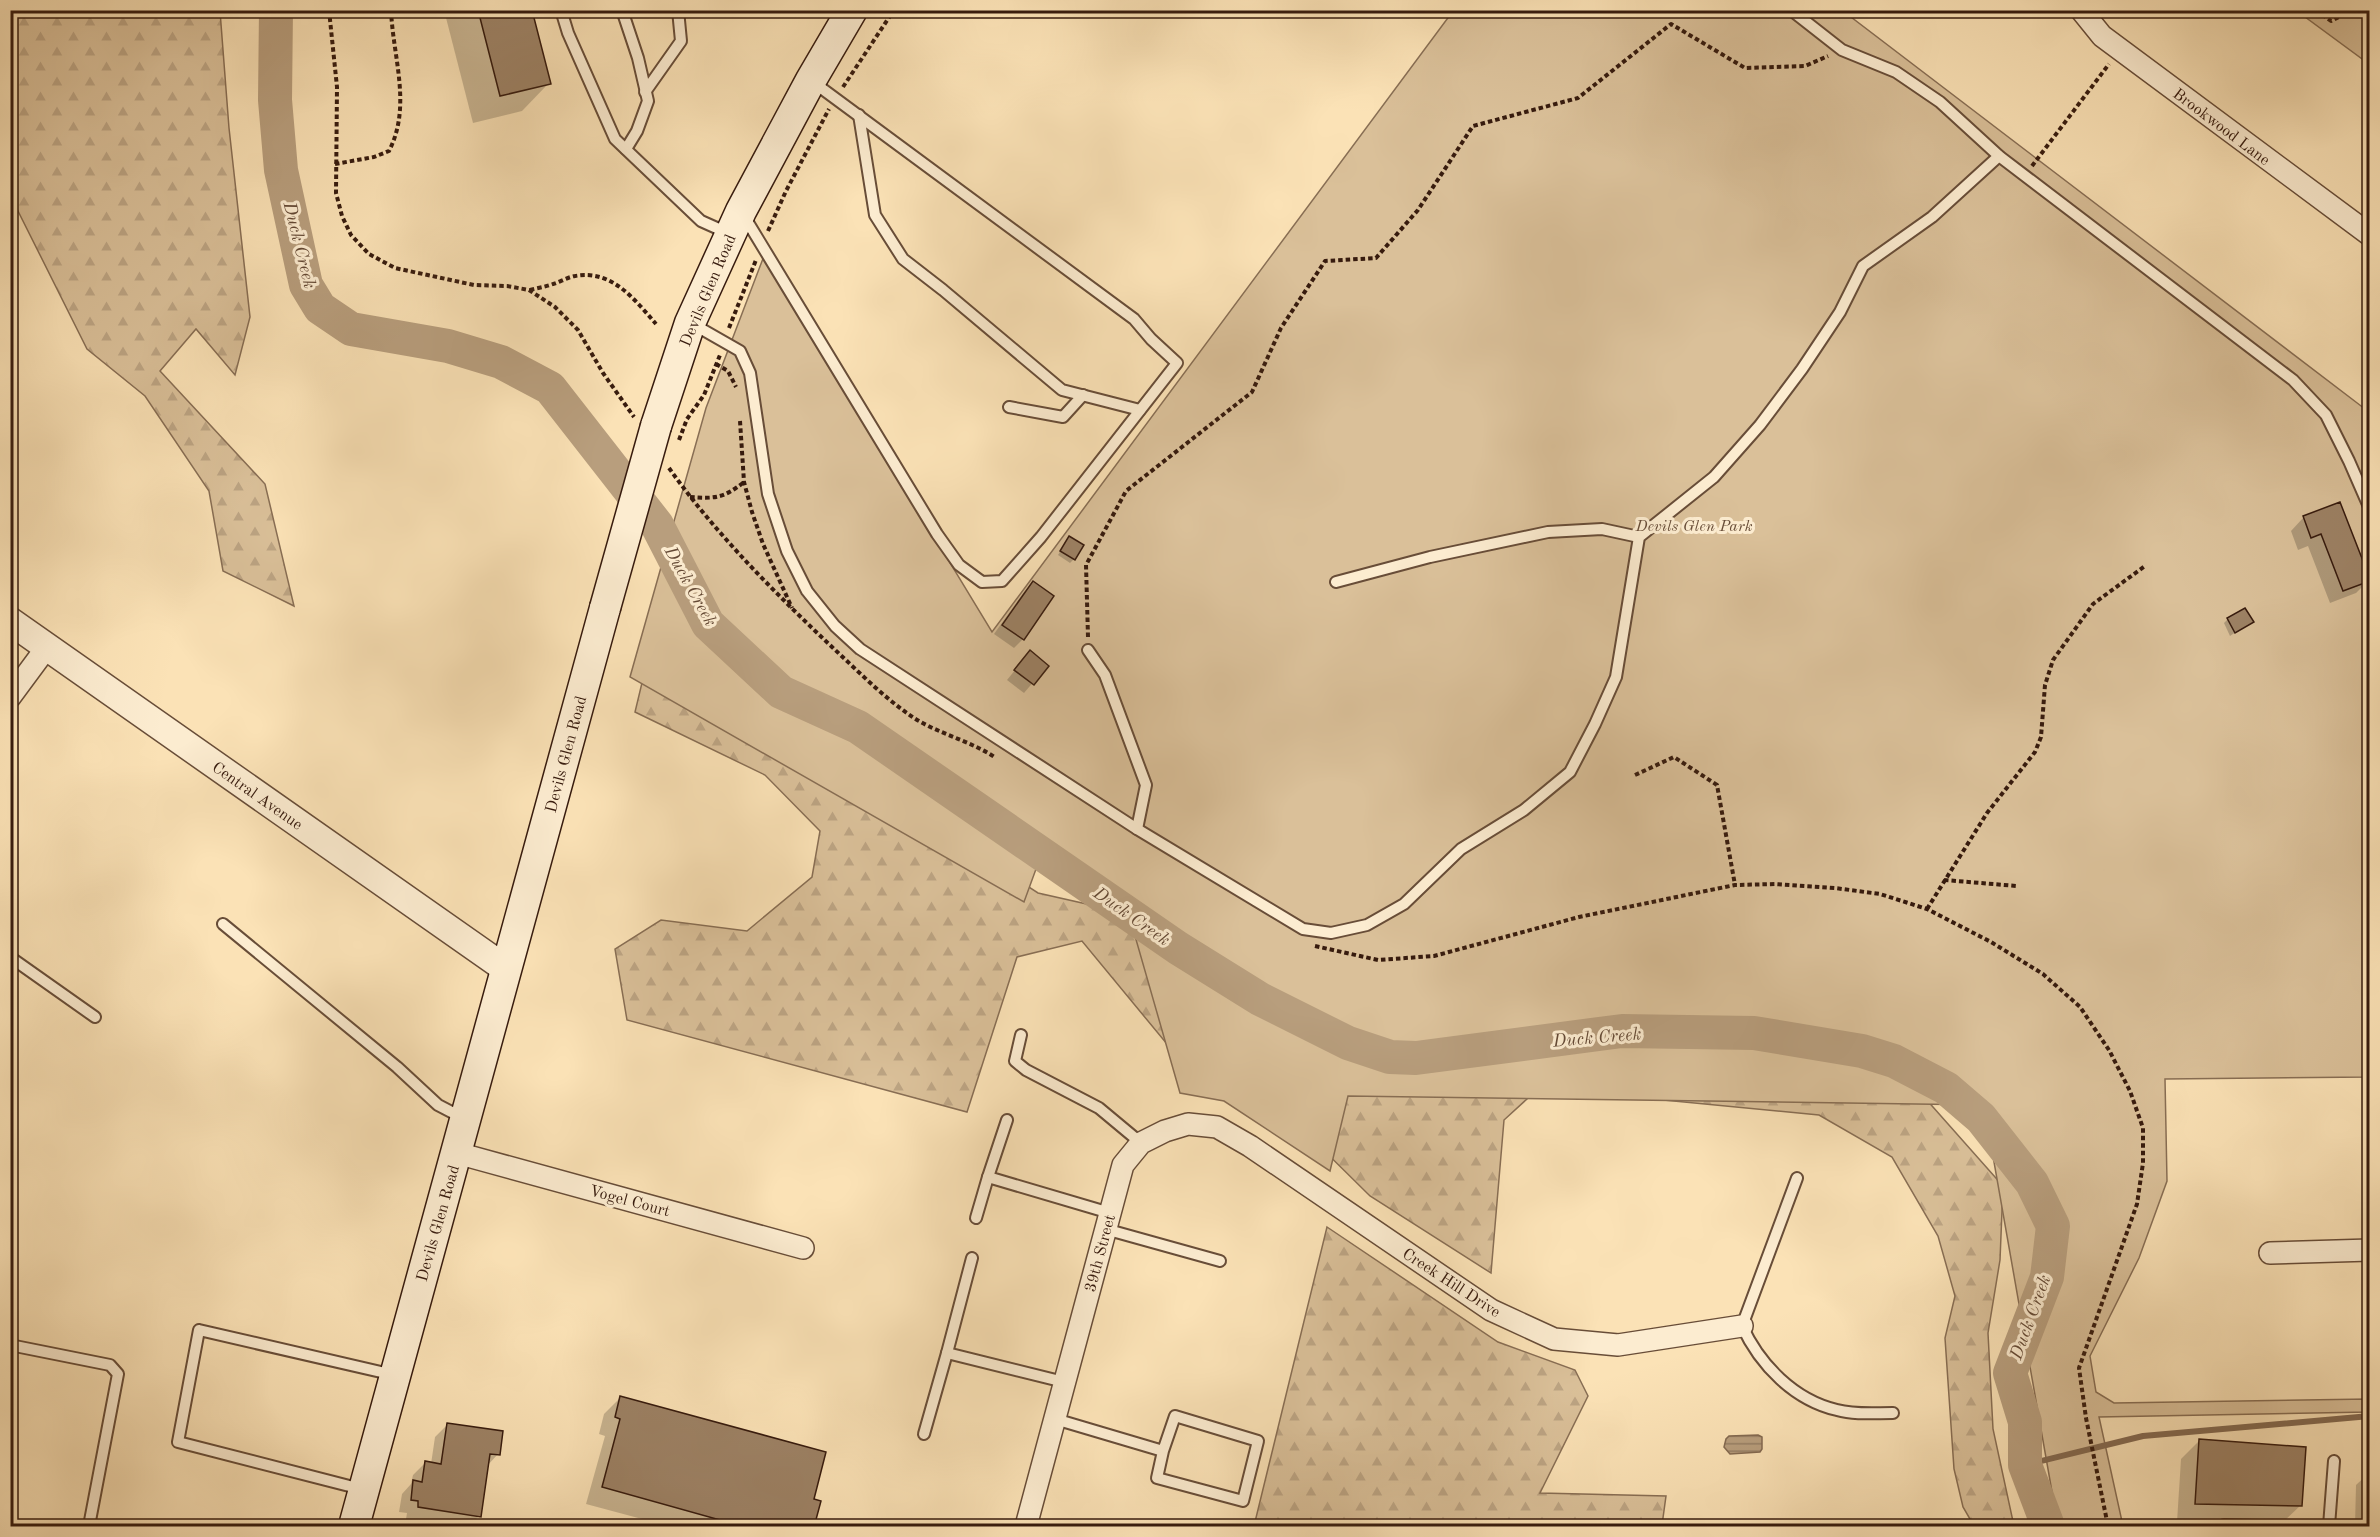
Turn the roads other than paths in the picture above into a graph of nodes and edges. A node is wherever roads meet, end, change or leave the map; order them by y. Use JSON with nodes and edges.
{"nodes":[{"id":1,"x":561,"y":10,"type":"edge"},
{"id":2,"x":622,"y":10,"type":"edge"},
{"id":3,"x":678,"y":10,"type":"edge"},
{"id":4,"x":852,"y":10,"type":"edge"},
{"id":5,"x":1791,"y":10,"type":"edge"},
{"id":6,"x":2080,"y":10,"type":"edge"},
{"id":7,"x":811,"y":80,"type":"junction"},
{"id":8,"x":645,"y":92,"type":"junction"},
{"id":9,"x":859,"y":115,"type":"junction"},
{"id":10,"x":626,"y":149,"type":"junction"},
{"id":11,"x":1999,"y":156,"type":"junction"},
{"id":12,"x":736,"y":223,"type":"junction"},
{"id":13,"x":2370,"y":236,"type":"edge"},
{"id":14,"x":690,"y":323,"type":"junction"},
{"id":15,"x":1083,"y":395,"type":"junction"},
{"id":16,"x":1009,"y":407,"type":"dead end"},
{"id":17,"x":1140,"y":410,"type":"junction"},
{"id":18,"x":2370,"y":509,"type":"edge"},
{"id":19,"x":1639,"y":537,"type":"junction"},
{"id":20,"x":1336,"y":582,"type":"dead end"},
{"id":21,"x":10,"y":621,"type":"edge"},
{"id":22,"x":47,"y":647,"type":"junction"},
{"id":23,"x":1088,"y":650,"type":"road end"},
{"id":24,"x":10,"y":697,"type":"edge"},
{"id":25,"x":1137,"y":829,"type":"junction"},
{"id":26,"x":223,"y":924,"type":"dead end"},
{"id":27,"x":10,"y":957,"type":"edge"},
{"id":28,"x":506,"y":969,"type":"junction"},
{"id":29,"x":95,"y":1017,"type":"dead end"},
{"id":30,"x":1021,"y":1035,"type":"dead end"},
{"id":31,"x":466,"y":1119,"type":"junction"},
{"id":32,"x":1007,"y":1120,"type":"dead end"},
{"id":33,"x":1141,"y":1143,"type":"junction"},
{"id":34,"x":457,"y":1153,"type":"junction"},
{"id":35,"x":1288,"y":1172,"type":"joint"},
{"id":36,"x":988,"y":1177,"type":"junction"},
{"id":37,"x":1797,"y":1178,"type":"dead end"},
{"id":38,"x":976,"y":1218,"type":"dead end"},
{"id":39,"x":1107,"y":1221,"type":"junction"},
{"id":40,"x":803,"y":1248,"type":"dead end"},
{"id":41,"x":2370,"y":1250,"type":"edge"},
{"id":42,"x":2270,"y":1253,"type":"dead end"},
{"id":43,"x":972,"y":1258,"type":"dead end"},
{"id":44,"x":1220,"y":1261,"type":"dead end"},
{"id":45,"x":1742,"y":1326,"type":"junction"},
{"id":46,"x":10,"y":1345,"type":"edge"},
{"id":47,"x":947,"y":1353,"type":"junction"},
{"id":48,"x":394,"y":1375,"type":"junction"},
{"id":49,"x":1064,"y":1383,"type":"junction"},
{"id":50,"x":1893,"y":1413,"type":"dead end"},
{"id":51,"x":1055,"y":1419,"type":"junction"},
{"id":52,"x":924,"y":1434,"type":"dead end"},
{"id":53,"x":1163,"y":1451,"type":"junction"},
{"id":54,"x":2334,"y":1461,"type":"dead end"},
{"id":55,"x":364,"y":1490,"type":"junction"},
{"id":56,"x":2224,"y":1525,"type":"edge"},
{"id":57,"x":89,"y":1527,"type":"edge"},
{"id":58,"x":354,"y":1527,"type":"edge"},
{"id":59,"x":1026,"y":1527,"type":"edge"},
{"id":60,"x":2261,"y":1527,"type":"edge"},
{"id":61,"x":2329,"y":1527,"type":"edge"}],
"edges":[{"from":1,"to":10,"type":"lane"},
{"from":2,"to":8,"type":"lane"},
{"from":3,"to":8,"type":"lane"},
{"from":4,"to":7,"type":"main road","name":"Devils Glen Road"},
{"from":5,"to":11,"type":"lane"},
{"from":6,"to":13,"type":"street","name":"Brookwood Lane"},
{"from":7,"to":9,"type":"lane"},
{"from":7,"to":12,"type":"main road","name":"Devils Glen Road"},
{"from":8,"to":10,"type":"lane"},
{"from":9,"to":15,"type":"lane"},
{"from":9,"to":17,"type":"lane"},
{"from":10,"to":12,"type":"lane"},
{"from":11,"to":18,"type":"lane"},
{"from":11,"to":19,"type":"lane"},
{"from":12,"to":14,"type":"main road","name":"Devils Glen Road"},
{"from":12,"to":17,"type":"lane"},
{"from":14,"to":25,"type":"lane"},
{"from":14,"to":28,"type":"main road","name":"Devils Glen Road","bridge":true},
{"from":15,"to":16,"type":"lane"},
{"from":15,"to":17,"type":"lane"},
{"from":19,"to":20,"type":"lane"},
{"from":19,"to":25,"type":"lane"},
{"from":21,"to":22,"type":"street","name":"Central Avenue"},
{"from":22,"to":24,"type":"street"},
{"from":22,"to":28,"type":"street","name":"Central Avenue"},
{"from":23,"to":25,"type":"lane"},
{"from":26,"to":31,"type":"lane"},
{"from":27,"to":29,"type":"lane"},
{"from":28,"to":31,"type":"main road","name":"Devils Glen Road"},
{"from":30,"to":33,"type":"lane"},
{"from":31,"to":34,"type":"main road","name":"Devils Glen Road"},
{"from":32,"to":36,"type":"lane"},
{"from":33,"to":35,"type":"street","name":"39th Street"},
{"from":33,"to":39,"type":"street","name":"39th Street"},
{"from":34,"to":40,"type":"street","name":"Vogel Court"},
{"from":34,"to":48,"type":"main road","name":"Devils Glen Road"},
{"from":35,"to":45,"type":"street","name":"Creek Hill Drive"},
{"from":36,"to":38,"type":"lane"},
{"from":36,"to":39,"type":"lane"},
{"from":37,"to":45,"type":"lane"},
{"from":39,"to":44,"type":"lane"},
{"from":39,"to":49,"type":"street","name":"39th Street"},
{"from":41,"to":42,"type":"street"},
{"from":43,"to":47,"type":"lane"},
{"from":45,"to":50,"type":"lane"},
{"from":46,"to":57,"type":"lane"},
{"from":47,"to":49,"type":"lane"},
{"from":47,"to":52,"type":"lane"},
{"from":48,"to":55,"type":"main road","name":"Devils Glen Road"},
{"from":48,"to":55,"type":"lane"},
{"from":49,"to":51,"type":"street","name":"39th Street"},
{"from":51,"to":53,"type":"lane"},
{"from":51,"to":59,"type":"street","name":"39th Street"},
{"from":53,"to":53,"type":"lane"},
{"from":54,"to":61,"type":"lane"},
{"from":55,"to":58,"type":"main road","name":"Devils Glen Road"},
{"from":56,"to":60,"type":"lane"}]}
